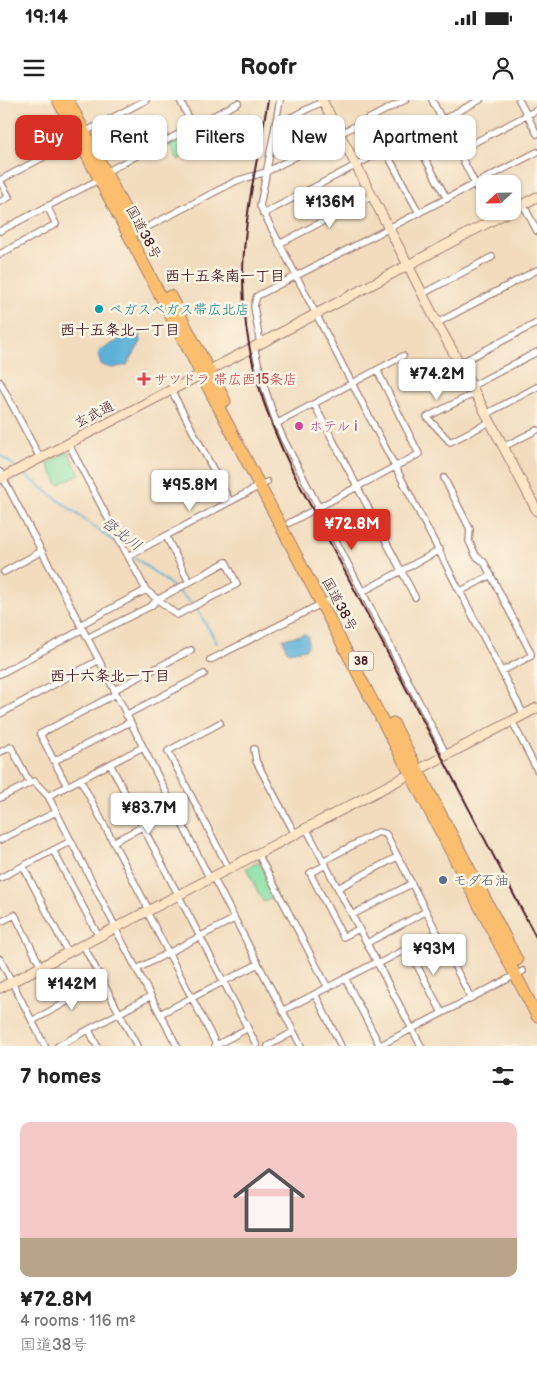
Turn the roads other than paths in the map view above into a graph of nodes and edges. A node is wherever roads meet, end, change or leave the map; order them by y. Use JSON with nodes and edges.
{"nodes":[{"id":1,"x":58,"y":100,"type":"edge"},
{"id":2,"x":68,"y":100,"type":"edge"},
{"id":3,"x":146,"y":100,"type":"edge"},
{"id":4,"x":180,"y":100,"type":"edge"},
{"id":5,"x":280,"y":100,"type":"edge"},
{"id":6,"x":405,"y":100,"type":"edge"},
{"id":7,"x":432,"y":100,"type":"edge"},
{"id":8,"x":480,"y":100,"type":"edge"},
{"id":9,"x":520,"y":100,"type":"edge"},
{"id":10,"x":324,"y":101,"type":"edge"},
{"id":11,"x":238,"y":103,"type":"dead end"},
{"id":12,"x":537,"y":110,"type":"edge"},
{"id":13,"x":68,"y":115,"type":"edge"},
{"id":14,"x":74,"y":115,"type":"edge"},
{"id":15,"x":188,"y":115,"type":"edge"},
{"id":16,"x":216,"y":115,"type":"edge"},
{"id":17,"x":277,"y":115,"type":"edge"},
{"id":18,"x":295,"y":115,"type":"edge"},
{"id":19,"x":331,"y":115,"type":"edge"},
{"id":20,"x":440,"y":115,"type":"edge"},
{"id":21,"x":452,"y":115,"type":"edge"},
{"id":22,"x":527,"y":115,"type":"junction"},
{"id":23,"x":345,"y":131,"type":"edge"},
{"id":24,"x":537,"y":134,"type":"edge"},
{"id":25,"x":82,"y":135,"type":"joint"},
{"id":26,"x":273,"y":135,"type":"edge"},
{"id":27,"x":177,"y":136,"type":"edge"},
{"id":28,"x":476,"y":142,"type":"edge"},
{"id":29,"x":345,"y":144,"type":"edge"},
{"id":30,"x":537,"y":152,"type":"edge"},
{"id":31,"x":36,"y":160,"type":"edge"},
{"id":32,"x":289,"y":160,"type":"edge"},
{"id":33,"x":366,"y":160,"type":"edge"},
{"id":34,"x":390,"y":160,"type":"edge"},
{"id":35,"x":426,"y":160,"type":"edge"},
{"id":36,"x":463,"y":160,"type":"edge"},
{"id":37,"x":356,"y":165,"type":"junction"},
{"id":38,"x":266,"y":172,"type":"junction"},
{"id":39,"x":103,"y":175,"type":"junction"},
{"id":40,"x":0,"y":180,"type":"edge"},
{"id":41,"x":475,"y":184,"type":"junction"},
{"id":42,"x":372,"y":196,"type":"junction"},
{"id":43,"x":537,"y":197,"type":"edge"},
{"id":44,"x":447,"y":199,"type":"junction"},
{"id":45,"x":0,"y":202,"type":"edge"},
{"id":46,"x":524,"y":204,"type":"junction"},
{"id":47,"x":47,"y":206,"type":"junction"},
{"id":48,"x":521,"y":206,"type":"edge"},
{"id":49,"x":264,"y":214,"type":"junction"},
{"id":50,"x":418,"y":214,"type":"junction"},
{"id":51,"x":483,"y":220,"type":"edge"},
{"id":52,"x":389,"y":229,"type":"junction"},
{"id":53,"x":0,"y":231,"type":"edge"},
{"id":54,"x":537,"y":231,"type":"edge"},
{"id":55,"x":133,"y":234,"type":"junction"},
{"id":56,"x":279,"y":244,"type":"junction"},
{"id":57,"x":0,"y":254,"type":"edge"},
{"id":58,"x":492,"y":257,"type":"dead end"},
{"id":59,"x":408,"y":265,"type":"junction"},
{"id":60,"x":537,"y":270,"type":"edge"},
{"id":61,"x":296,"y":277,"type":"junction"},
{"id":62,"x":422,"y":294,"type":"junction"},
{"id":63,"x":316,"y":314,"type":"junction"},
{"id":64,"x":537,"y":322,"type":"edge"},
{"id":65,"x":437,"y":323,"type":"junction"},
{"id":66,"x":257,"y":345,"type":"junction"},
{"id":67,"x":537,"y":352,"type":"edge"},
{"id":68,"x":403,"y":356,"type":"dead end"},
{"id":69,"x":460,"y":363,"type":"junction"},
{"id":70,"x":377,"y":370,"type":"junction"},
{"id":71,"x":205,"y":372,"type":"junction"},
{"id":72,"x":0,"y":382,"type":"edge"},
{"id":73,"x":351,"y":384,"type":"junction"},
{"id":74,"x":537,"y":387,"type":"edge"},
{"id":75,"x":474,"y":389,"type":"junction"},
{"id":76,"x":171,"y":390,"type":"junction"},
{"id":77,"x":314,"y":404,"type":"junction"},
{"id":78,"x":488,"y":418,"type":"junction"},
{"id":79,"x":276,"y":424,"type":"junction"},
{"id":80,"x":537,"y":430,"type":"edge"},
{"id":81,"x":68,"y":443,"type":"junction"},
{"id":82,"x":503,"y":447,"type":"junction"},
{"id":83,"x":40,"y":458,"type":"junction"},
{"id":84,"x":396,"y":466,"type":"junction"},
{"id":85,"x":1,"y":476,"type":"edge"},
{"id":86,"x":444,"y":478,"type":"dead end"},
{"id":87,"x":264,"y":483,"type":"junction"},
{"id":88,"x":357,"y":487,"type":"junction"},
{"id":89,"x":230,"y":501,"type":"junction"},
{"id":90,"x":318,"y":507,"type":"junction"},
{"id":91,"x":537,"y":512,"type":"edge"},
{"id":92,"x":288,"y":523,"type":"junction"},
{"id":93,"x":166,"y":536,"type":"junction"},
{"id":94,"x":440,"y":550,"type":"junction"},
{"id":95,"x":42,"y":552,"type":"junction"},
{"id":96,"x":128,"y":556,"type":"junction"},
{"id":97,"x":401,"y":571,"type":"junction"},
{"id":98,"x":4,"y":572,"type":"dead end"},
{"id":99,"x":491,"y":575,"type":"junction"},
{"id":100,"x":189,"y":582,"type":"junction"},
{"id":101,"x":146,"y":590,"type":"junction"},
{"id":102,"x":461,"y":591,"type":"junction"},
{"id":103,"x":362,"y":592,"type":"junction"},
{"id":104,"x":415,"y":597,"type":"dead end"},
{"id":105,"x":157,"y":600,"type":"junction"},
{"id":106,"x":326,"y":601,"type":"junction"},
{"id":107,"x":82,"y":627,"type":"junction"},
{"id":108,"x":88,"y":638,"type":"junction"},
{"id":109,"x":191,"y":650,"type":"dead end"},
{"id":110,"x":99,"y":660,"type":"junction"},
{"id":111,"x":210,"y":660,"type":"dead end"},
{"id":112,"x":502,"y":671,"type":"junction"},
{"id":113,"x":0,"y":674,"type":"edge"},
{"id":114,"x":204,"y":674,"type":"dead end"},
{"id":115,"x":115,"y":692,"type":"junction"},
{"id":116,"x":537,"y":708,"type":"edge"},
{"id":117,"x":0,"y":713,"type":"edge"},
{"id":118,"x":126,"y":715,"type":"junction"},
{"id":119,"x":524,"y":715,"type":"junction"},
{"id":120,"x":512,"y":721,"type":"junction"},
{"id":121,"x":130,"y":722,"type":"junction"},
{"id":122,"x":220,"y":723,"type":"dead end"},
{"id":123,"x":143,"y":747,"type":"junction"},
{"id":124,"x":254,"y":748,"type":"dead end"},
{"id":125,"x":0,"y":752,"type":"edge"},
{"id":126,"x":447,"y":756,"type":"junction"},
{"id":127,"x":54,"y":761,"type":"junction"},
{"id":128,"x":110,"y":764,"type":"junction"},
{"id":129,"x":537,"y":770,"type":"edge"},
{"id":130,"x":414,"y":772,"type":"junction"},
{"id":131,"x":80,"y":779,"type":"junction"},
{"id":132,"x":30,"y":783,"type":"junction"},
{"id":133,"x":67,"y":786,"type":"junction"},
{"id":134,"x":48,"y":796,"type":"junction"},
{"id":135,"x":0,"y":798,"type":"edge"},
{"id":136,"x":174,"y":810,"type":"junction"},
{"id":137,"x":56,"y":812,"type":"junction"},
{"id":138,"x":142,"y":827,"type":"junction"},
{"id":139,"x":306,"y":828,"type":"junction"},
{"id":140,"x":295,"y":834,"type":"junction"},
{"id":141,"x":0,"y":840,"type":"edge"},
{"id":142,"x":71,"y":841,"type":"junction"},
{"id":143,"x":113,"y":842,"type":"junction"},
{"id":144,"x":53,"y":850,"type":"junction"},
{"id":145,"x":258,"y":854,"type":"junction"},
{"id":146,"x":397,"y":857,"type":"junction"},
{"id":147,"x":325,"y":863,"type":"junction"},
{"id":148,"x":23,"y":866,"type":"junction"},
{"id":149,"x":229,"y":869,"type":"junction"},
{"id":150,"x":0,"y":878,"type":"edge"},
{"id":151,"x":211,"y":878,"type":"junction"},
{"id":152,"x":411,"y":884,"type":"junction"},
{"id":153,"x":338,"y":888,"type":"junction"},
{"id":154,"x":179,"y":895,"type":"junction"},
{"id":155,"x":148,"y":911,"type":"junction"},
{"id":156,"x":426,"y":912,"type":"junction"},
{"id":157,"x":352,"y":915,"type":"junction"},
{"id":158,"x":234,"y":919,"type":"junction"},
{"id":159,"x":0,"y":922,"type":"edge"},
{"id":160,"x":116,"y":928,"type":"junction"},
{"id":161,"x":359,"y":929,"type":"junction"},
{"id":162,"x":436,"y":933,"type":"junction"},
{"id":163,"x":99,"y":937,"type":"junction"},
{"id":164,"x":200,"y":937,"type":"junction"},
{"id":165,"x":366,"y":943,"type":"junction"},
{"id":166,"x":83,"y":945,"type":"junction"},
{"id":167,"x":408,"y":948,"type":"junction"},
{"id":168,"x":68,"y":953,"type":"junction"},
{"id":169,"x":168,"y":953,"type":"junction"},
{"id":170,"x":0,"y":959,"type":"edge"},
{"id":171,"x":377,"y":963,"type":"junction"},
{"id":172,"x":258,"y":964,"type":"junction"},
{"id":173,"x":41,"y":967,"type":"junction"},
{"id":174,"x":137,"y":969,"type":"junction"},
{"id":175,"x":519,"y":973,"type":"junction"},
{"id":176,"x":345,"y":978,"type":"junction"},
{"id":177,"x":223,"y":981,"type":"junction"},
{"id":178,"x":12,"y":982,"type":"junction"},
{"id":179,"x":103,"y":982,"type":"junction"},
{"id":180,"x":0,"y":988,"type":"edge"},
{"id":181,"x":328,"y":988,"type":"junction"},
{"id":182,"x":315,"y":994,"type":"junction"},
{"id":183,"x":151,"y":996,"type":"junction"},
{"id":184,"x":192,"y":998,"type":"junction"},
{"id":185,"x":471,"y":998,"type":"junction"},
{"id":186,"x":537,"y":999,"type":"edge"},
{"id":187,"x":282,"y":1011,"type":"junction"},
{"id":188,"x":120,"y":1013,"type":"junction"},
{"id":189,"x":442,"y":1013,"type":"junction"},
{"id":190,"x":160,"y":1014,"type":"junction"},
{"id":191,"x":537,"y":1016,"type":"edge"},
{"id":192,"x":32,"y":1021,"type":"junction"},
{"id":193,"x":248,"y":1028,"type":"junction"},
{"id":194,"x":412,"y":1029,"type":"junction"},
{"id":195,"x":88,"y":1030,"type":"junction"},
{"id":196,"x":293,"y":1032,"type":"junction"},
{"id":197,"x":45,"y":1046,"type":"edge"},
{"id":198,"x":58,"y":1046,"type":"edge"},
{"id":199,"x":97,"y":1046,"type":"edge"},
{"id":200,"x":137,"y":1046,"type":"edge"},
{"id":201,"x":177,"y":1046,"type":"edge"},
{"id":202,"x":216,"y":1046,"type":"edge"},
{"id":203,"x":257,"y":1046,"type":"edge"},
{"id":204,"x":268,"y":1046,"type":"edge"},
{"id":205,"x":300,"y":1046,"type":"edge"},
{"id":206,"x":341,"y":1046,"type":"edge"},
{"id":207,"x":380,"y":1046,"type":"edge"},
{"id":208,"x":421,"y":1046,"type":"edge"}],
"edges":[{"from":1,"to":13,"type":"highway","name":"国道38号","number":"38"},
{"from":2,"to":14,"type":"highway","name":"国道38号","number":"38"},
{"from":3,"to":25,"type":"street"},
{"from":4,"to":15,"type":"street"},
{"from":5,"to":17,"type":"street"},
{"from":6,"to":23,"type":"street"},
{"from":7,"to":20,"type":"street"},
{"from":8,"to":21,"type":"street"},
{"from":9,"to":22,"type":"street"},
{"from":10,"to":18,"type":"street"},
{"from":10,"to":19,"type":"street"},
{"from":11,"to":16,"type":"street"},
{"from":12,"to":22,"type":"street"},
{"from":22,"to":24,"type":"street"},
{"from":22,"to":28,"type":"street"},
{"from":25,"to":39,"type":"highway","name":"国道38号","number":"38"},
{"from":26,"to":38,"type":"street"},
{"from":27,"to":39,"type":"street"},
{"from":29,"to":37,"type":"street"},
{"from":30,"to":41,"type":"street"},
{"from":31,"to":40,"type":"street"},
{"from":32,"to":38,"type":"street"},
{"from":33,"to":37,"type":"street"},
{"from":34,"to":50,"type":"street"},
{"from":35,"to":44,"type":"street"},
{"from":36,"to":41,"type":"street"},
{"from":37,"to":42,"type":"street"},
{"from":37,"to":49,"type":"street"},
{"from":38,"to":49,"type":"street"},
{"from":38,"to":55,"type":"street"},
{"from":39,"to":47,"type":"street"},
{"from":39,"to":55,"type":"highway","name":"国道38号","number":"38"},
{"from":40,"to":45,"type":"street"},
{"from":41,"to":44,"type":"street"},
{"from":42,"to":52,"type":"street"},
{"from":42,"to":56,"type":"street"},
{"from":43,"to":46,"type":"street","name":"玄武通"},
{"from":44,"to":50,"type":"street"},
{"from":46,"to":48,"type":"street","name":"玄武通"},
{"from":46,"to":54,"type":"street"},
{"from":47,"to":53,"type":"street"},
{"from":47,"to":57,"type":"street"},
{"from":49,"to":56,"type":"street"},
{"from":50,"to":52,"type":"street"},
{"from":51,"to":59,"type":"street","name":"玄武通"},
{"from":52,"to":59,"type":"street"},
{"from":52,"to":61,"type":"street"},
{"from":55,"to":71,"type":"highway","name":"国道38号","number":"38"},
{"from":56,"to":61,"type":"street"},
{"from":58,"to":62,"type":"street"},
{"from":59,"to":62,"type":"street"},
{"from":59,"to":63,"type":"street","name":"玄武通"},
{"from":60,"to":65,"type":"street"},
{"from":61,"to":63,"type":"street"},
{"from":61,"to":66,"type":"street"},
{"from":62,"to":65,"type":"street"},
{"from":63,"to":66,"type":"street","name":"玄武通"},
{"from":63,"to":73,"type":"street"},
{"from":64,"to":69,"type":"street"},
{"from":65,"to":69,"type":"street"},
{"from":66,"to":71,"type":"street","name":"玄武通"},
{"from":66,"to":79,"type":"street"},
{"from":67,"to":75,"type":"street"},
{"from":68,"to":70,"type":"street"},
{"from":69,"to":75,"type":"street"},
{"from":70,"to":73,"type":"street"},
{"from":70,"to":84,"type":"street"},
{"from":71,"to":76,"type":"street","name":"玄武通"},
{"from":71,"to":87,"type":"highway","name":"国道38号","number":"38"},
{"from":72,"to":83,"type":"street"},
{"from":73,"to":77,"type":"street"},
{"from":73,"to":84,"type":"street"},
{"from":74,"to":78,"type":"street"},
{"from":75,"to":78,"type":"street"},
{"from":75,"to":78,"type":"street"},
{"from":76,"to":81,"type":"street","name":"玄武通"},
{"from":76,"to":89,"type":"street"},
{"from":77,"to":79,"type":"street"},
{"from":77,"to":88,"type":"street"},
{"from":78,"to":82,"type":"street"},
{"from":79,"to":90,"type":"street"},
{"from":80,"to":82,"type":"street"},
{"from":81,"to":83,"type":"street","name":"玄武通"},
{"from":81,"to":96,"type":"street"},
{"from":82,"to":91,"type":"street"},
{"from":83,"to":85,"type":"street","name":"玄武通"},
{"from":84,"to":88,"type":"street"},
{"from":84,"to":94,"type":"street"},
{"from":85,"to":95,"type":"street"},
{"from":86,"to":99,"type":"street"},
{"from":87,"to":89,"type":"street"},
{"from":87,"to":92,"type":"highway","name":"国道38号","number":"38"},
{"from":87,"to":106,"type":"highway","name":"国道38号","number":"38"},
{"from":88,"to":90,"type":"street"},
{"from":88,"to":97,"type":"street"},
{"from":89,"to":93,"type":"street"},
{"from":90,"to":92,"type":"street"},
{"from":90,"to":103,"type":"street"},
{"from":92,"to":106,"type":"highway","name":"国道38号","number":"38"},
{"from":93,"to":96,"type":"street"},
{"from":93,"to":100,"type":"street"},
{"from":94,"to":97,"type":"street"},
{"from":94,"to":102,"type":"street"},
{"from":95,"to":98,"type":"street"},
{"from":95,"to":107,"type":"street"},
{"from":96,"to":101,"type":"street"},
{"from":97,"to":103,"type":"street"},
{"from":97,"to":104,"type":"street"},
{"from":99,"to":102,"type":"street"},
{"from":99,"to":112,"type":"street"},
{"from":100,"to":105,"type":"street"},
{"from":100,"to":105,"type":"street"},
{"from":101,"to":105,"type":"street"},
{"from":101,"to":107,"type":"street"},
{"from":102,"to":112,"type":"street"},
{"from":103,"to":126,"type":"street"},
{"from":105,"to":108,"type":"street"},
{"from":106,"to":111,"type":"street"},
{"from":106,"to":130,"type":"highway","name":"国道38号","number":"38"},
{"from":107,"to":108,"type":"street"},
{"from":107,"to":113,"type":"street"},
{"from":108,"to":110,"type":"street"},
{"from":109,"to":115,"type":"street"},
{"from":110,"to":115,"type":"street"},
{"from":110,"to":117,"type":"street"},
{"from":112,"to":119,"type":"street"},
{"from":114,"to":118,"type":"street"},
{"from":115,"to":118,"type":"street"},
{"from":115,"to":127,"type":"street"},
{"from":116,"to":119,"type":"street"},
{"from":118,"to":121,"type":"street"},
{"from":119,"to":120,"type":"street"},
{"from":120,"to":126,"type":"street"},
{"from":120,"to":129,"type":"street"},
{"from":121,"to":123,"type":"street"},
{"from":121,"to":127,"type":"street"},
{"from":122,"to":149,"type":"street"},
{"from":123,"to":128,"type":"street"},
{"from":123,"to":136,"type":"street"},
{"from":124,"to":140,"type":"street"},
{"from":125,"to":132,"type":"street"},
{"from":126,"to":130,"type":"street"},
{"from":127,"to":133,"type":"street"},
{"from":128,"to":131,"type":"street"},
{"from":128,"to":138,"type":"street"},
{"from":130,"to":139,"type":"street"},
{"from":130,"to":175,"type":"highway","name":"国道38号","number":"38"},
{"from":131,"to":133,"type":"street"},
{"from":131,"to":143,"type":"street"},
{"from":132,"to":134,"type":"street"},
{"from":132,"to":135,"type":"street"},
{"from":133,"to":134,"type":"street"},
{"from":134,"to":137,"type":"street"},
{"from":136,"to":138,"type":"street"},
{"from":136,"to":151,"type":"street"},
{"from":137,"to":141,"type":"street"},
{"from":137,"to":142,"type":"street"},
{"from":138,"to":143,"type":"street"},
{"from":138,"to":154,"type":"street"},
{"from":139,"to":140,"type":"street"},
{"from":139,"to":147,"type":"street"},
{"from":140,"to":145,"type":"street"},
{"from":142,"to":144,"type":"street"},
{"from":142,"to":160,"type":"street"},
{"from":143,"to":155,"type":"street"},
{"from":144,"to":148,"type":"street"},
{"from":144,"to":163,"type":"street"},
{"from":145,"to":149,"type":"street"},
{"from":145,"to":181,"type":"street"},
{"from":146,"to":147,"type":"street"},
{"from":146,"to":152,"type":"street"},
{"from":146,"to":153,"type":"street"},
{"from":147,"to":153,"type":"street"},
{"from":147,"to":161,"type":"street"},
{"from":148,"to":150,"type":"street"},
{"from":148,"to":168,"type":"street"},
{"from":149,"to":151,"type":"street"},
{"from":151,"to":154,"type":"street"},
{"from":151,"to":158,"type":"street"},
{"from":152,"to":156,"type":"street"},
{"from":152,"to":157,"type":"street"},
{"from":153,"to":157,"type":"street"},
{"from":154,"to":155,"type":"street"},
{"from":154,"to":164,"type":"street"},
{"from":155,"to":160,"type":"street"},
{"from":155,"to":169,"type":"street"},
{"from":156,"to":162,"type":"street"},
{"from":156,"to":165,"type":"street"},
{"from":157,"to":161,"type":"street"},
{"from":158,"to":164,"type":"street"},
{"from":158,"to":172,"type":"street"},
{"from":159,"to":173,"type":"street"},
{"from":160,"to":163,"type":"street"},
{"from":160,"to":174,"type":"street"},
{"from":161,"to":165,"type":"street"},
{"from":162,"to":167,"type":"street"},
{"from":162,"to":185,"type":"street"},
{"from":163,"to":166,"type":"street"},
{"from":164,"to":169,"type":"street"},
{"from":164,"to":177,"type":"street"},
{"from":165,"to":171,"type":"street"},
{"from":166,"to":168,"type":"street"},
{"from":166,"to":179,"type":"street"},
{"from":167,"to":171,"type":"street"},
{"from":167,"to":189,"type":"street"},
{"from":168,"to":173,"type":"street"},
{"from":169,"to":174,"type":"street"},
{"from":169,"to":184,"type":"street"},
{"from":170,"to":178,"type":"street"},
{"from":171,"to":176,"type":"street"},
{"from":171,"to":194,"type":"street"},
{"from":172,"to":177,"type":"street"},
{"from":172,"to":187,"type":"street"},
{"from":173,"to":178,"type":"street"},
{"from":174,"to":183,"type":"street"},
{"from":175,"to":185,"type":"street"},
{"from":175,"to":186,"type":"highway","name":"国道38号","number":"38"},
{"from":175,"to":191,"type":"highway","name":"国道38号","number":"38"},
{"from":176,"to":181,"type":"street"},
{"from":176,"to":207,"type":"street"},
{"from":177,"to":184,"type":"street"},
{"from":177,"to":193,"type":"street"},
{"from":178,"to":180,"type":"street"},
{"from":178,"to":192,"type":"street"},
{"from":179,"to":188,"type":"street"},
{"from":179,"to":192,"type":"street"},
{"from":181,"to":182,"type":"street"},
{"from":182,"to":187,"type":"street"},
{"from":182,"to":206,"type":"street"},
{"from":183,"to":188,"type":"street"},
{"from":183,"to":190,"type":"street"},
{"from":184,"to":190,"type":"street"},
{"from":184,"to":202,"type":"street"},
{"from":185,"to":189,"type":"street"},
{"from":187,"to":196,"type":"street"},
{"from":188,"to":195,"type":"street"},
{"from":188,"to":200,"type":"street"},
{"from":189,"to":194,"type":"street"},
{"from":190,"to":201,"type":"street"},
{"from":192,"to":197,"type":"street"},
{"from":193,"to":202,"type":"street"},
{"from":193,"to":203,"type":"street"},
{"from":194,"to":207,"type":"street"},
{"from":194,"to":208,"type":"street"},
{"from":195,"to":198,"type":"street"},
{"from":195,"to":199,"type":"street"},
{"from":196,"to":204,"type":"street"},
{"from":196,"to":205,"type":"street"}]}
